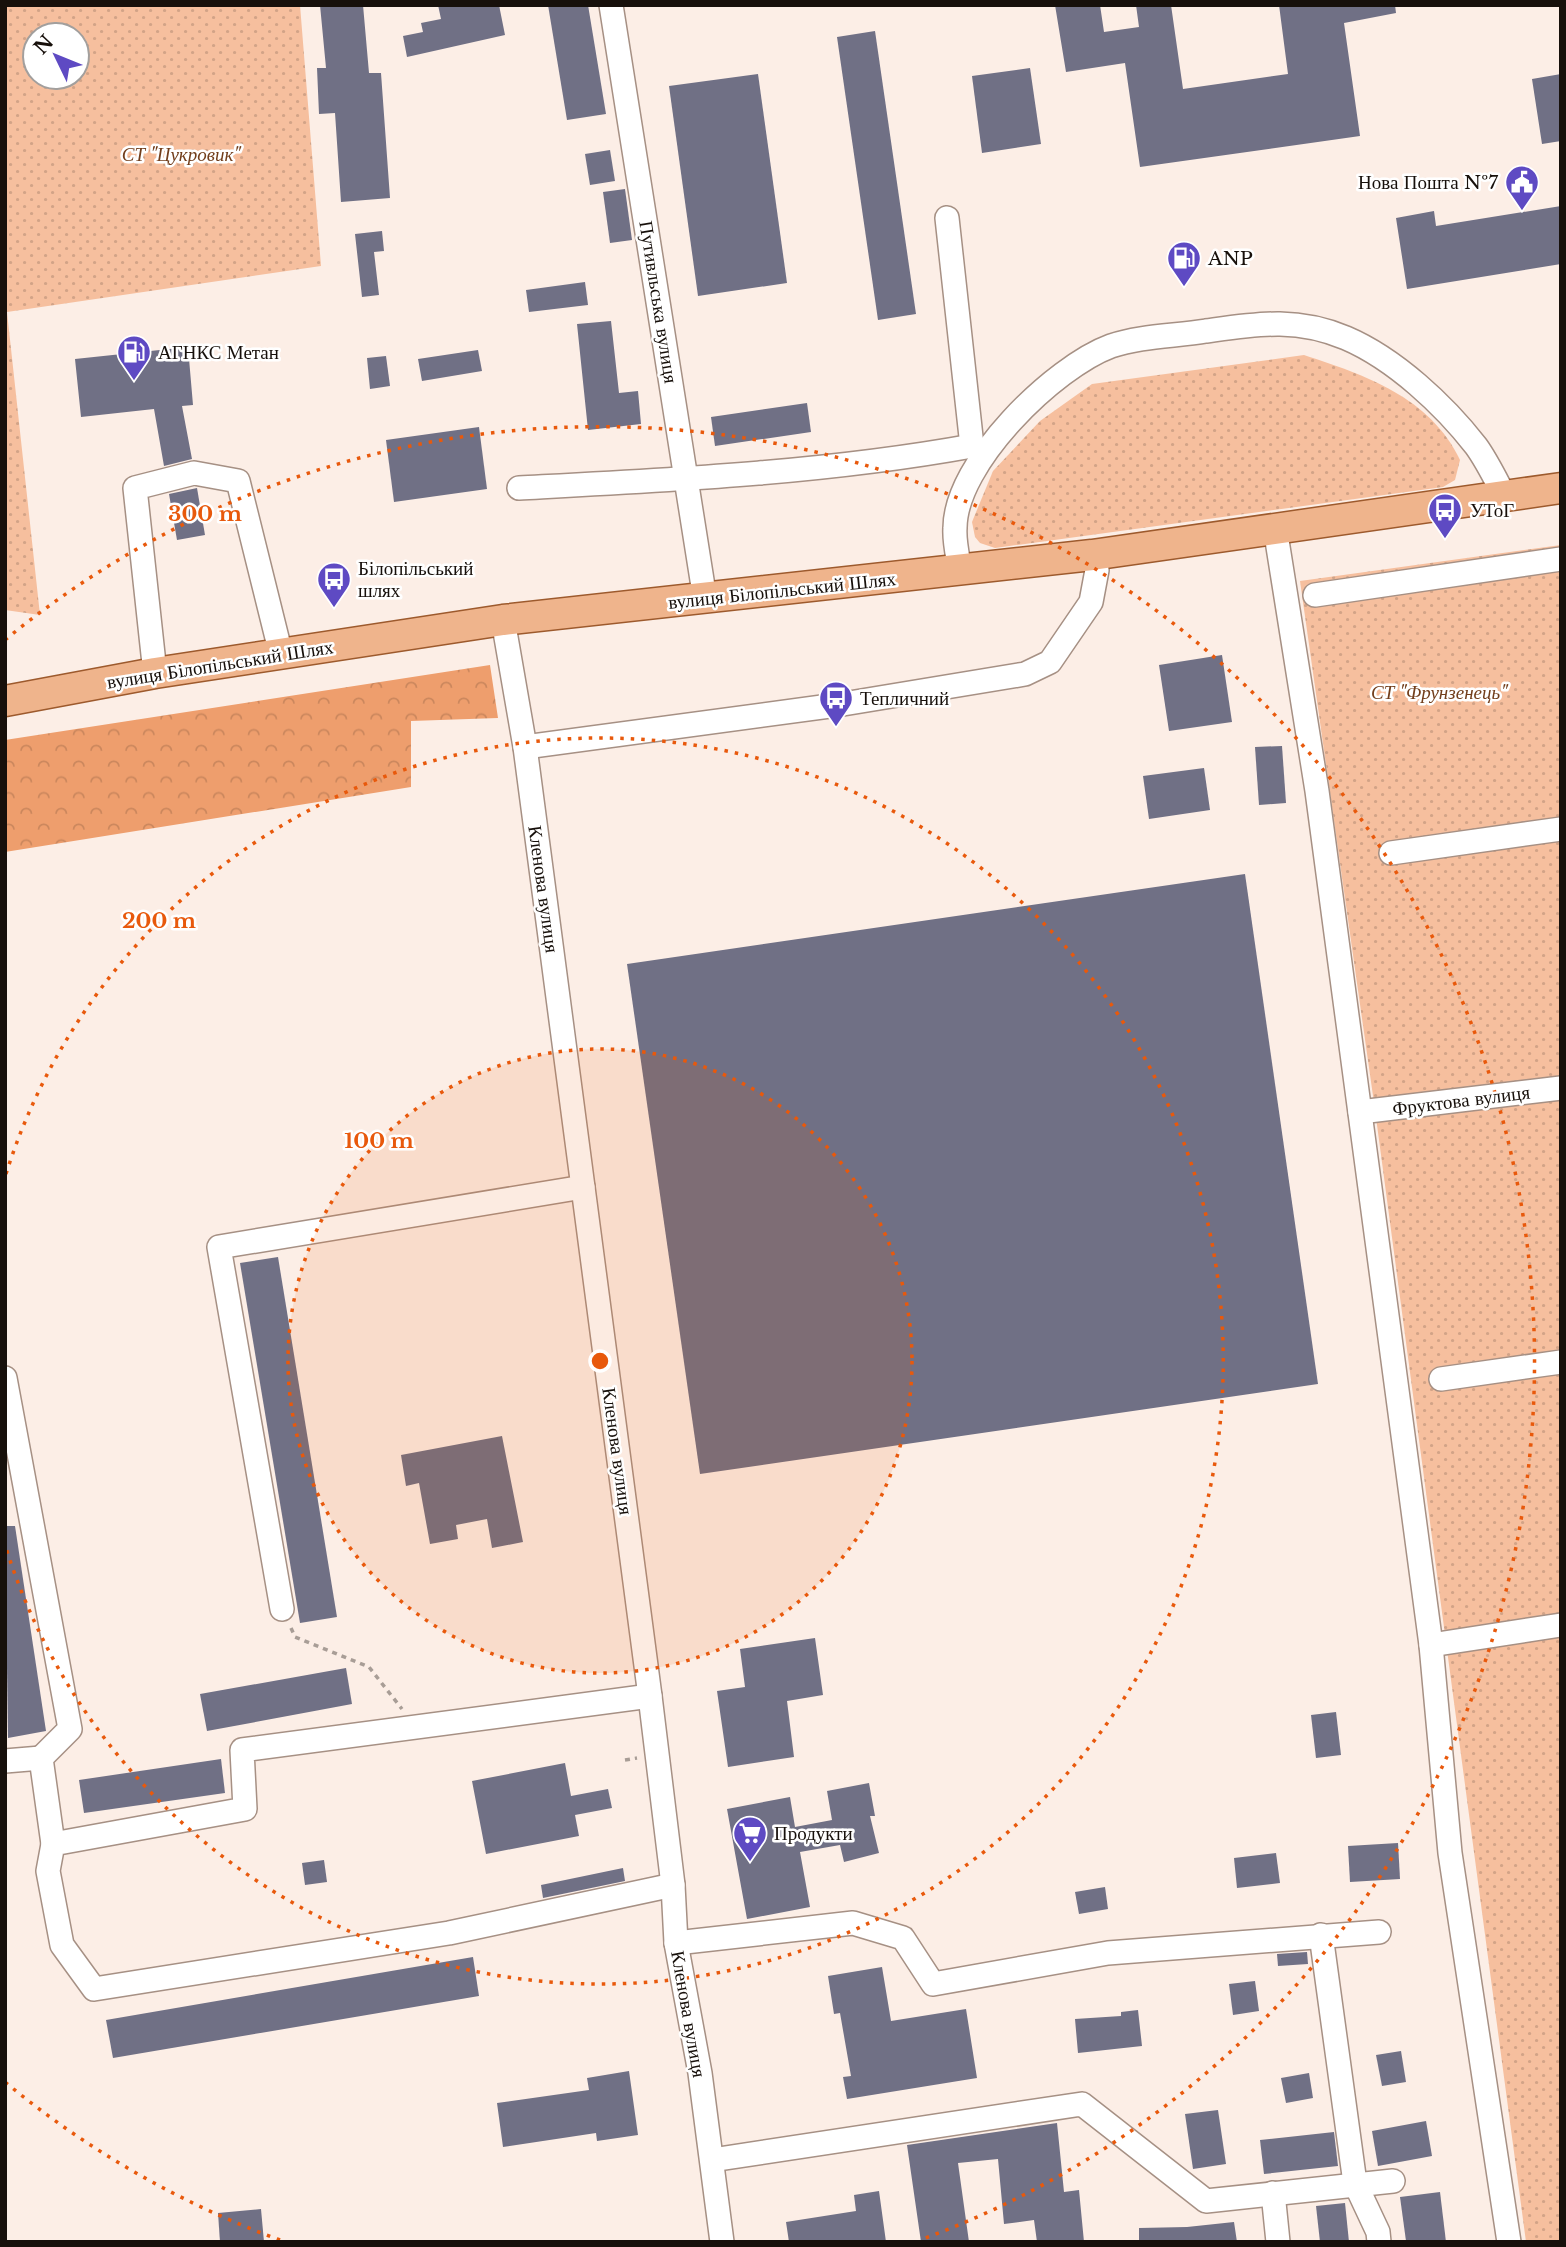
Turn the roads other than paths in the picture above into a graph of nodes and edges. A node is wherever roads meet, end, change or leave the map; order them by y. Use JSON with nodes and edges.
{"nodes":[{"id":1,"x":611,"y":5,"type":"edge"},
{"id":2,"x":947,"y":218,"type":"dead end"},
{"id":3,"x":979,"y":450,"type":"junction"},
{"id":4,"x":688,"y":480,"type":"junction"},
{"id":5,"x":519,"y":488,"type":"dead end"},
{"id":6,"x":1561,"y":488,"type":"edge"},
{"id":7,"x":1506,"y":497,"type":"junction"},
{"id":8,"x":1275,"y":528,"type":"junction"},
{"id":9,"x":1093,"y":555,"type":"junction"},
{"id":10,"x":1561,"y":559,"type":"edge"},
{"id":11,"x":960,"y":570,"type":"junction"},
{"id":12,"x":1315,"y":595,"type":"dead end"},
{"id":13,"x":705,"y":599,"type":"junction"},
{"id":14,"x":503,"y":620,"type":"junction"},
{"id":15,"x":281,"y":654,"type":"junction"},
{"id":16,"x":155,"y":673,"type":"junction"},
{"id":17,"x":5,"y":701,"type":"edge"},
{"id":18,"x":525,"y":747,"type":"junction"},
{"id":19,"x":1561,"y":829,"type":"edge"},
{"id":20,"x":1391,"y":853,"type":"dead end"},
{"id":21,"x":1561,"y":1088,"type":"edge"},
{"id":22,"x":1360,"y":1112,"type":"junction"},
{"id":23,"x":583,"y":1187,"type":"junction"},
{"id":24,"x":1561,"y":1362,"type":"edge"},
{"id":25,"x":5,"y":1378,"type":"edge"},
{"id":26,"x":1441,"y":1379,"type":"dead end"},
{"id":27,"x":282,"y":1608,"type":"road end"},
{"id":28,"x":1561,"y":1625,"type":"edge"},
{"id":29,"x":1431,"y":1644,"type":"junction"},
{"id":30,"x":650,"y":1696,"type":"junction"},
{"id":31,"x":41,"y":1758,"type":"junction"},
{"id":32,"x":5,"y":1761,"type":"edge"},
{"id":33,"x":53,"y":1844,"type":"junction"},
{"id":34,"x":673,"y":1885,"type":"junction"},
{"id":35,"x":1380,"y":1932,"type":"dead end"},
{"id":36,"x":1321,"y":1935,"type":"junction"},
{"id":37,"x":676,"y":1943,"type":"junction"},
{"id":38,"x":712,"y":2160,"type":"junction"},
{"id":39,"x":1393,"y":2181,"type":"dead end"},
{"id":40,"x":1355,"y":2183,"type":"junction"},
{"id":41,"x":1273,"y":2193,"type":"junction"},
{"id":42,"x":722,"y":2242,"type":"edge"},
{"id":43,"x":1279,"y":2242,"type":"edge"},
{"id":44,"x":1379,"y":2242,"type":"edge"},
{"id":45,"x":1509,"y":2242,"type":"edge"}],
"edges":[{"from":1,"to":4,"type":"street","name":"Путивльська вулиця"},
{"from":2,"to":3,"type":"street"},
{"from":3,"to":4,"type":"street"},
{"from":3,"to":7,"type":"street"},
{"from":3,"to":11,"type":"street"},
{"from":4,"to":5,"type":"street"},
{"from":4,"to":13,"type":"street","name":"Путивльська вулиця"},
{"from":6,"to":7,"type":"main road","name":"вулиця Білопільський Шлях"},
{"from":7,"to":8,"type":"main road","name":"вулиця Білопільський Шлях"},
{"from":8,"to":9,"type":"main road","name":"вулиця Білопільський Шлях"},
{"from":8,"to":22,"type":"street"},
{"from":9,"to":11,"type":"main road","name":"вулиця Білопільський Шлях"},
{"from":9,"to":18,"type":"street"},
{"from":10,"to":12,"type":"street"},
{"from":11,"to":13,"type":"main road","name":"вулиця Білопільський Шлях"},
{"from":13,"to":14,"type":"main road","name":"вулиця Білопільський Шлях"},
{"from":14,"to":15,"type":"main road","name":"вулиця Білопільський Шлях"},
{"from":14,"to":18,"type":"street","name":"Кленова вулиця"},
{"from":15,"to":16,"type":"main road","name":"вулиця Білопільський Шлях"},
{"from":15,"to":16,"type":"street"},
{"from":16,"to":17,"type":"main road","name":"вулиця Білопільський Шлях"},
{"from":18,"to":23,"type":"street","name":"Кленова вулиця"},
{"from":19,"to":20,"type":"street"},
{"from":21,"to":22,"type":"street","name":"Фруктова вулиця"},
{"from":22,"to":29,"type":"street"},
{"from":23,"to":27,"type":"street"},
{"from":23,"to":30,"type":"street","name":"Кленова вулиця"},
{"from":24,"to":26,"type":"street"},
{"from":25,"to":31,"type":"street"},
{"from":28,"to":29,"type":"street"},
{"from":29,"to":45,"type":"street"},
{"from":30,"to":33,"type":"street"},
{"from":30,"to":34,"type":"street","name":"Кленова вулиця"},
{"from":31,"to":32,"type":"street"},
{"from":31,"to":33,"type":"street"},
{"from":33,"to":34,"type":"street"},
{"from":34,"to":37,"type":"street","name":"Кленова вулиця"},
{"from":35,"to":36,"type":"street"},
{"from":36,"to":37,"type":"street"},
{"from":36,"to":40,"type":"street"},
{"from":37,"to":38,"type":"street","name":"Кленова вулиця"},
{"from":38,"to":41,"type":"street"},
{"from":38,"to":42,"type":"street","name":"Кленова вулиця"},
{"from":39,"to":40,"type":"street"},
{"from":40,"to":41,"type":"street"},
{"from":40,"to":44,"type":"street"},
{"from":41,"to":43,"type":"street"}]}
